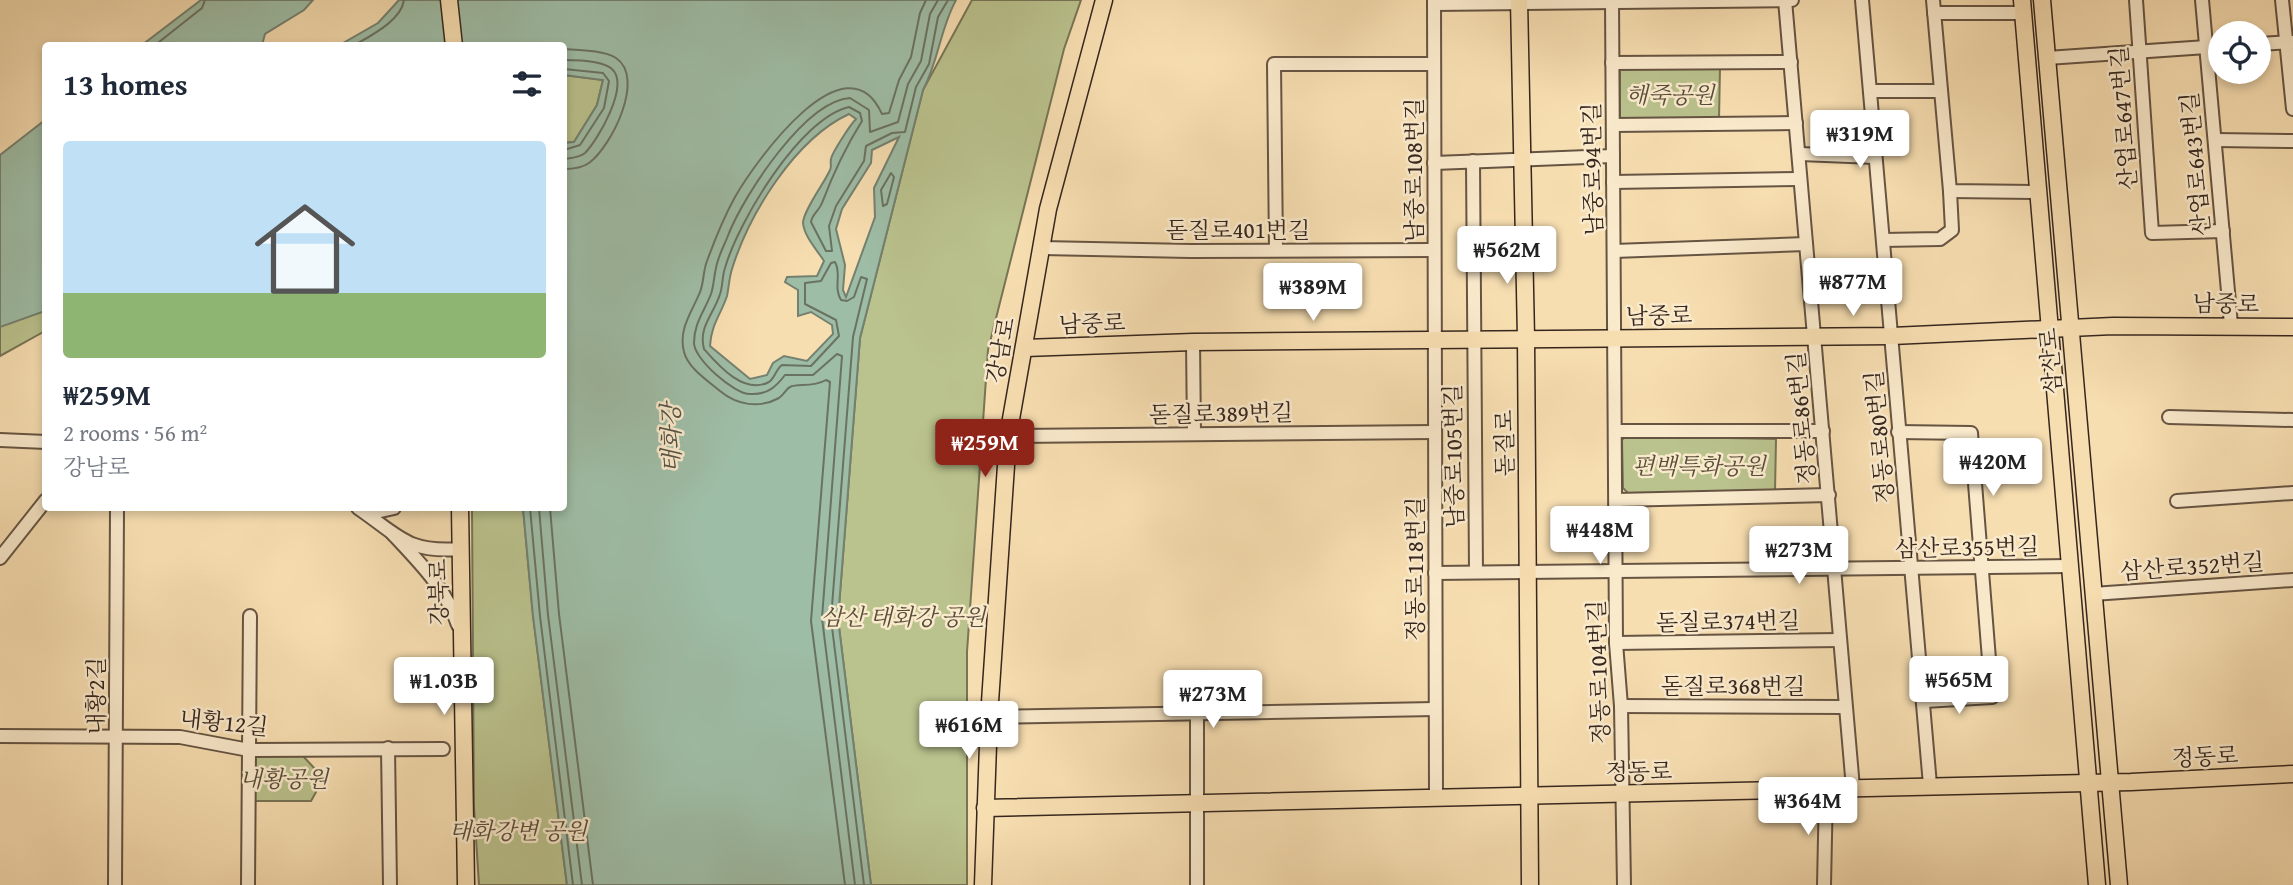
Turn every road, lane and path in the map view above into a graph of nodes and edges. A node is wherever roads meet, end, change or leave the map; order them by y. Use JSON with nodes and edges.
{"nodes":[{"id":1,"x":449,"y":0,"type":"edge"},
{"id":2,"x":1104,"y":0,"type":"edge"},
{"id":3,"x":1519,"y":0,"type":"edge"},
{"id":4,"x":1612,"y":0,"type":"edge"},
{"id":5,"x":1785,"y":0,"type":"edge"},
{"id":6,"x":1792,"y":0,"type":"edge"},
{"id":7,"x":1862,"y":0,"type":"edge"},
{"id":8,"x":2042,"y":0,"type":"edge"},
{"id":9,"x":2136,"y":0,"type":"edge"},
{"id":10,"x":2202,"y":0,"type":"edge"},
{"id":11,"x":2282,"y":0,"type":"edge"},
{"id":12,"x":1434,"y":2,"type":"edge"},
{"id":13,"x":1933,"y":6,"type":"edge"},
{"id":14,"x":2022,"y":6,"type":"edge"},
{"id":15,"x":454,"y":42,"type":"edge"},
{"id":16,"x":2289,"y":42,"type":"edge"},
{"id":17,"x":2271,"y":43,"type":"edge"},
{"id":18,"x":2206,"y":47,"type":"junction"},
{"id":19,"x":2140,"y":52,"type":"junction"},
{"id":20,"x":2047,"y":58,"type":"junction"},
{"id":21,"x":1791,"y":62,"type":"junction"},
{"id":22,"x":1612,"y":63,"type":"junction"},
{"id":23,"x":1434,"y":64,"type":"junction"},
{"id":24,"x":1870,"y":91,"type":"junction"},
{"id":25,"x":1941,"y":91,"type":"junction"},
{"id":26,"x":2293,"y":109,"type":"edge"},
{"id":27,"x":1796,"y":123,"type":"junction"},
{"id":28,"x":1613,"y":125,"type":"junction"},
{"id":29,"x":2214,"y":140,"type":"junction"},
{"id":30,"x":2293,"y":141,"type":"edge"},
{"id":31,"x":1800,"y":154,"type":"junction"},
{"id":32,"x":1613,"y":156,"type":"junction"},
{"id":33,"x":1875,"y":157,"type":"junction"},
{"id":34,"x":1522,"y":158,"type":"junction"},
{"id":35,"x":1473,"y":161,"type":"junction"},
{"id":36,"x":1434,"y":163,"type":"junction"},
{"id":37,"x":1799,"y":179,"type":"junction"},
{"id":38,"x":1614,"y":182,"type":"junction"},
{"id":39,"x":1950,"y":191,"type":"junction"},
{"id":40,"x":2038,"y":192,"type":"junction"},
{"id":41,"x":2222,"y":230,"type":"junction"},
{"id":42,"x":1883,"y":240,"type":"junction"},
{"id":43,"x":1806,"y":244,"type":"junction"},
{"id":44,"x":1042,"y":248,"type":"junction"},
{"id":45,"x":1276,"y":250,"type":"junction"},
{"id":46,"x":1433,"y":250,"type":"junction"},
{"id":47,"x":1614,"y":251,"type":"junction"},
{"id":48,"x":2231,"y":325,"type":"junction"},
{"id":49,"x":2293,"y":327,"type":"edge"},
{"id":50,"x":2070,"y":328,"type":"junction"},
{"id":51,"x":2049,"y":329,"type":"junction"},
{"id":52,"x":1814,"y":336,"type":"junction"},
{"id":53,"x":1892,"y":336,"type":"junction"},
{"id":54,"x":1526,"y":338,"type":"junction"},
{"id":55,"x":1615,"y":338,"type":"junction"},
{"id":56,"x":1433,"y":340,"type":"junction"},
{"id":57,"x":1472,"y":340,"type":"junction"},
{"id":58,"x":1193,"y":342,"type":"junction"},
{"id":59,"x":1025,"y":348,"type":"junction"},
{"id":60,"x":2169,"y":417,"type":"dead end"},
{"id":61,"x":2293,"y":420,"type":"edge"},
{"id":62,"x":1616,"y":431,"type":"junction"},
{"id":63,"x":1823,"y":431,"type":"junction"},
{"id":64,"x":1434,"y":432,"type":"junction"},
{"id":65,"x":1898,"y":432,"type":"junction"},
{"id":66,"x":1194,"y":435,"type":"junction"},
{"id":67,"x":1008,"y":436,"type":"junction"},
{"id":68,"x":0,"y":440,"type":"edge"},
{"id":69,"x":42,"y":442,"type":"edge"},
{"id":70,"x":2293,"y":493,"type":"edge"},
{"id":71,"x":1829,"y":495,"type":"junction"},
{"id":72,"x":1616,"y":500,"type":"junction"},
{"id":73,"x":2177,"y":501,"type":"dead end"},
{"id":74,"x":42,"y":505,"type":"edge"},
{"id":75,"x":117,"y":511,"type":"edge"},
{"id":76,"x":363,"y":511,"type":"edge"},
{"id":77,"x":460,"y":511,"type":"edge"},
{"id":78,"x":392,"y":533,"type":"junction"},
{"id":79,"x":460,"y":549,"type":"junction"},
{"id":80,"x":0,"y":558,"type":"edge"},
{"id":81,"x":1981,"y":566,"type":"junction"},
{"id":82,"x":2069,"y":566,"type":"junction"},
{"id":83,"x":1835,"y":569,"type":"junction"},
{"id":84,"x":1911,"y":570,"type":"junction"},
{"id":85,"x":1616,"y":571,"type":"junction"},
{"id":86,"x":1476,"y":572,"type":"junction"},
{"id":87,"x":1529,"y":572,"type":"junction"},
{"id":88,"x":1435,"y":573,"type":"junction"},
{"id":89,"x":2293,"y":580,"type":"edge"},
{"id":90,"x":2093,"y":594,"type":"junction"},
{"id":91,"x":250,"y":616,"type":"dead end"},
{"id":92,"x":461,"y":639,"type":"junction"},
{"id":93,"x":1840,"y":640,"type":"junction"},
{"id":94,"x":1616,"y":643,"type":"junction"},
{"id":95,"x":1924,"y":701,"type":"junction"},
{"id":96,"x":1621,"y":706,"type":"junction"},
{"id":97,"x":1844,"y":707,"type":"junction"},
{"id":98,"x":1435,"y":709,"type":"junction"},
{"id":99,"x":1197,"y":713,"type":"junction"},
{"id":100,"x":989,"y":717,"type":"junction"},
{"id":101,"x":0,"y":736,"type":"edge"},
{"id":102,"x":116,"y":737,"type":"junction"},
{"id":103,"x":388,"y":748,"type":"junction"},
{"id":104,"x":443,"y":748,"type":"dead end"},
{"id":105,"x":249,"y":750,"type":"junction"},
{"id":106,"x":2293,"y":774,"type":"edge"},
{"id":107,"x":2088,"y":783,"type":"junction"},
{"id":108,"x":2110,"y":783,"type":"junction"},
{"id":109,"x":1930,"y":785,"type":"junction"},
{"id":110,"x":1853,"y":788,"type":"junction"},
{"id":111,"x":1826,"y":790,"type":"junction"},
{"id":112,"x":1623,"y":794,"type":"junction"},
{"id":113,"x":1529,"y":796,"type":"junction"},
{"id":114,"x":1436,"y":797,"type":"junction"},
{"id":115,"x":1199,"y":803,"type":"junction"},
{"id":116,"x":985,"y":808,"type":"junction"},
{"id":117,"x":115,"y":885,"type":"edge"},
{"id":118,"x":248,"y":885,"type":"edge"},
{"id":119,"x":390,"y":885,"type":"edge"},
{"id":120,"x":466,"y":885,"type":"edge"},
{"id":121,"x":984,"y":885,"type":"edge"},
{"id":122,"x":1197,"y":885,"type":"edge"},
{"id":123,"x":1530,"y":885,"type":"edge"},
{"id":124,"x":1623,"y":885,"type":"edge"},
{"id":125,"x":1824,"y":885,"type":"edge"},
{"id":126,"x":2097,"y":885,"type":"edge"},
{"id":127,"x":2119,"y":885,"type":"edge"}],
"edges":[{"from":1,"to":15,"type":"main road"},
{"from":2,"to":44,"type":"main road","name":"강남로"},
{"from":3,"to":4,"type":"street"},
{"from":3,"to":12,"type":"street"},
{"from":3,"to":34,"type":"main road","name":"돋질로"},
{"from":4,"to":5,"type":"street"},
{"from":4,"to":22,"type":"street","name":"남중로94번길"},
{"from":5,"to":6,"type":"street"},
{"from":5,"to":21,"type":"street","name":"정동로86번길"},
{"from":7,"to":24,"type":"street","name":"정동로80번길"},
{"from":8,"to":20,"type":"main road","name":"삼산로"},
{"from":9,"to":19,"type":"street","name":"산업로647번길"},
{"from":10,"to":18,"type":"street","name":"산업로643번길"},
{"from":11,"to":16,"type":"street"},
{"from":12,"to":23,"type":"street","name":"남중로108번길"},
{"from":13,"to":14,"type":"street"},
{"from":13,"to":25,"type":"street"},
{"from":14,"to":40,"type":"main road","name":"삼산로"},
{"from":16,"to":17,"type":"street"},
{"from":16,"to":26,"type":"street"},
{"from":18,"to":19,"type":"street"},
{"from":18,"to":29,"type":"street","name":"산업로643번길"},
{"from":19,"to":20,"type":"street"},
{"from":19,"to":41,"type":"street","name":"산업로647번길"},
{"from":20,"to":50,"type":"main road","name":"삼산로"},
{"from":21,"to":22,"type":"street"},
{"from":21,"to":27,"type":"street","name":"정동로86번길"},
{"from":22,"to":28,"type":"street","name":"남중로94번길"},
{"from":23,"to":36,"type":"street","name":"남중로108번길"},
{"from":23,"to":45,"type":"street"},
{"from":24,"to":25,"type":"street"},
{"from":24,"to":33,"type":"street","name":"정동로80번길"},
{"from":25,"to":39,"type":"street"},
{"from":27,"to":28,"type":"street"},
{"from":27,"to":31,"type":"street","name":"정동로86번길"},
{"from":28,"to":32,"type":"street","name":"남중로94번길"},
{"from":29,"to":30,"type":"street"},
{"from":29,"to":41,"type":"street","name":"산업로643번길"},
{"from":31,"to":33,"type":"street"},
{"from":31,"to":37,"type":"street","name":"정동로86번길"},
{"from":32,"to":34,"type":"street"},
{"from":32,"to":38,"type":"street","name":"남중로94번길"},
{"from":33,"to":42,"type":"street","name":"정동로80번길"},
{"from":34,"to":35,"type":"street"},
{"from":34,"to":54,"type":"main road","name":"돋질로"},
{"from":35,"to":36,"type":"street"},
{"from":35,"to":57,"type":"street","name":"남중로105번길"},
{"from":36,"to":46,"type":"street","name":"남중로108번길"},
{"from":37,"to":38,"type":"street"},
{"from":37,"to":43,"type":"street","name":"정동로86번길"},
{"from":38,"to":47,"type":"street","name":"남중로94번길"},
{"from":39,"to":40,"type":"street"},
{"from":39,"to":42,"type":"street"},
{"from":40,"to":51,"type":"main road","name":"삼산로"},
{"from":41,"to":48,"type":"street","name":"산업로643번길"},
{"from":42,"to":53,"type":"street","name":"정동로80번길"},
{"from":43,"to":47,"type":"street"},
{"from":43,"to":52,"type":"street","name":"정동로86번길"},
{"from":44,"to":45,"type":"street","name":"돋질로401번길"},
{"from":44,"to":59,"type":"main road","name":"강남로"},
{"from":45,"to":46,"type":"street","name":"돋질로401번길"},
{"from":46,"to":56,"type":"street","name":"남중로108번길"},
{"from":47,"to":55,"type":"street","name":"남중로94번길"},
{"from":48,"to":49,"type":"main road","name":"남중로"},
{"from":48,"to":50,"type":"main road","name":"남중로"},
{"from":50,"to":51,"type":"main road","name":"남중로"},
{"from":50,"to":90,"type":"main road","name":"삼산로"},
{"from":51,"to":53,"type":"main road","name":"남중로"},
{"from":51,"to":82,"type":"main road","name":"삼산로"},
{"from":52,"to":53,"type":"main road","name":"남중로"},
{"from":52,"to":55,"type":"main road","name":"남중로"},
{"from":52,"to":63,"type":"street","name":"정동로86번길"},
{"from":53,"to":65,"type":"street","name":"정동로80번길"},
{"from":54,"to":55,"type":"main road","name":"남중로"},
{"from":54,"to":57,"type":"main road","name":"남중로"},
{"from":54,"to":87,"type":"main road","name":"돋질로"},
{"from":55,"to":62,"type":"street","name":"정동로104번길"},
{"from":56,"to":57,"type":"main road","name":"남중로"},
{"from":56,"to":58,"type":"main road","name":"남중로"},
{"from":56,"to":64,"type":"street","name":"정동로118번길"},
{"from":57,"to":86,"type":"street","name":"남중로105번길"},
{"from":58,"to":59,"type":"main road","name":"남중로"},
{"from":58,"to":66,"type":"street"},
{"from":59,"to":67,"type":"main road","name":"강남로"},
{"from":60,"to":61,"type":"street"},
{"from":62,"to":63,"type":"street"},
{"from":62,"to":72,"type":"street","name":"정동로104번길"},
{"from":63,"to":71,"type":"street","name":"정동로86번길"},
{"from":64,"to":66,"type":"street","name":"돋질로389번길"},
{"from":64,"to":88,"type":"street","name":"정동로118번길"},
{"from":65,"to":81,"type":"street"},
{"from":65,"to":84,"type":"street","name":"정동로80번길"},
{"from":66,"to":67,"type":"street","name":"돋질로389번길"},
{"from":67,"to":100,"type":"main road","name":"강남로"},
{"from":68,"to":69,"type":"street"},
{"from":70,"to":73,"type":"street"},
{"from":71,"to":72,"type":"street"},
{"from":71,"to":83,"type":"street","name":"정동로86번길"},
{"from":72,"to":85,"type":"street","name":"정동로104번길"},
{"from":74,"to":80,"type":"street"},
{"from":75,"to":102,"type":"street","name":"내황2길"},
{"from":76,"to":78,"type":"street"},
{"from":77,"to":79,"type":"main road","name":"강북로"},
{"from":78,"to":79,"type":"street"},
{"from":78,"to":92,"type":"street"},
{"from":79,"to":92,"type":"main road","name":"강북로"},
{"from":81,"to":82,"type":"street","name":"삼산로355번길"},
{"from":81,"to":84,"type":"street","name":"삼산로355번길"},
{"from":81,"to":95,"type":"street"},
{"from":82,"to":107,"type":"main road","name":"삼산로"},
{"from":83,"to":84,"type":"street","name":"삼산로355번길"},
{"from":83,"to":85,"type":"street","name":"삼산로355번길"},
{"from":83,"to":93,"type":"street","name":"정동로86번길"},
{"from":84,"to":95,"type":"street","name":"정동로80번길"},
{"from":85,"to":87,"type":"street","name":"삼산로355번길"},
{"from":85,"to":94,"type":"street","name":"정동로104번길"},
{"from":86,"to":87,"type":"street","name":"삼산로355번길"},
{"from":86,"to":88,"type":"street","name":"삼산로355번길"},
{"from":87,"to":113,"type":"main road","name":"돋질로"},
{"from":88,"to":98,"type":"street","name":"정동로118번길"},
{"from":89,"to":90,"type":"street","name":"삼산로352번길"},
{"from":90,"to":108,"type":"main road","name":"삼산로"},
{"from":91,"to":105,"type":"street"},
{"from":92,"to":120,"type":"main road","name":"강북로"},
{"from":93,"to":94,"type":"street","name":"돋질로374번길"},
{"from":93,"to":97,"type":"street","name":"정동로86번길"},
{"from":94,"to":96,"type":"street","name":"정동로104번길"},
{"from":95,"to":109,"type":"street","name":"정동로80번길"},
{"from":96,"to":97,"type":"street","name":"돋질로368번길"},
{"from":96,"to":112,"type":"street","name":"정동로104번길"},
{"from":97,"to":110,"type":"street","name":"정동로86번길"},
{"from":98,"to":99,"type":"street"},
{"from":98,"to":114,"type":"street","name":"정동로118번길"},
{"from":99,"to":100,"type":"street"},
{"from":99,"to":115,"type":"street"},
{"from":100,"to":116,"type":"main road","name":"강남로"},
{"from":101,"to":102,"type":"street","name":"내황12길"},
{"from":102,"to":105,"type":"street","name":"내황12길"},
{"from":102,"to":117,"type":"street","name":"내황2길"},
{"from":103,"to":104,"type":"street","name":"내황12길"},
{"from":103,"to":105,"type":"street","name":"내황12길"},
{"from":103,"to":119,"type":"street"},
{"from":105,"to":118,"type":"street"},
{"from":106,"to":108,"type":"main road","name":"정동로"},
{"from":107,"to":108,"type":"main road","name":"정동로"},
{"from":107,"to":109,"type":"main road","name":"정동로"},
{"from":107,"to":126,"type":"main road","name":"삼산로"},
{"from":108,"to":127,"type":"main road","name":"삼산로"},
{"from":109,"to":110,"type":"main road","name":"정동로"},
{"from":110,"to":111,"type":"main road","name":"정동로"},
{"from":111,"to":112,"type":"main road","name":"정동로"},
{"from":111,"to":125,"type":"street"},
{"from":112,"to":113,"type":"main road","name":"정동로"},
{"from":112,"to":124,"type":"street","name":"정동로104번길"},
{"from":113,"to":114,"type":"main road","name":"정동로"},
{"from":113,"to":123,"type":"main road","name":"돋질로"},
{"from":114,"to":115,"type":"main road","name":"정동로"},
{"from":115,"to":116,"type":"main road","name":"정동로"},
{"from":115,"to":122,"type":"street"},
{"from":116,"to":121,"type":"main road","name":"강남로"}]}
